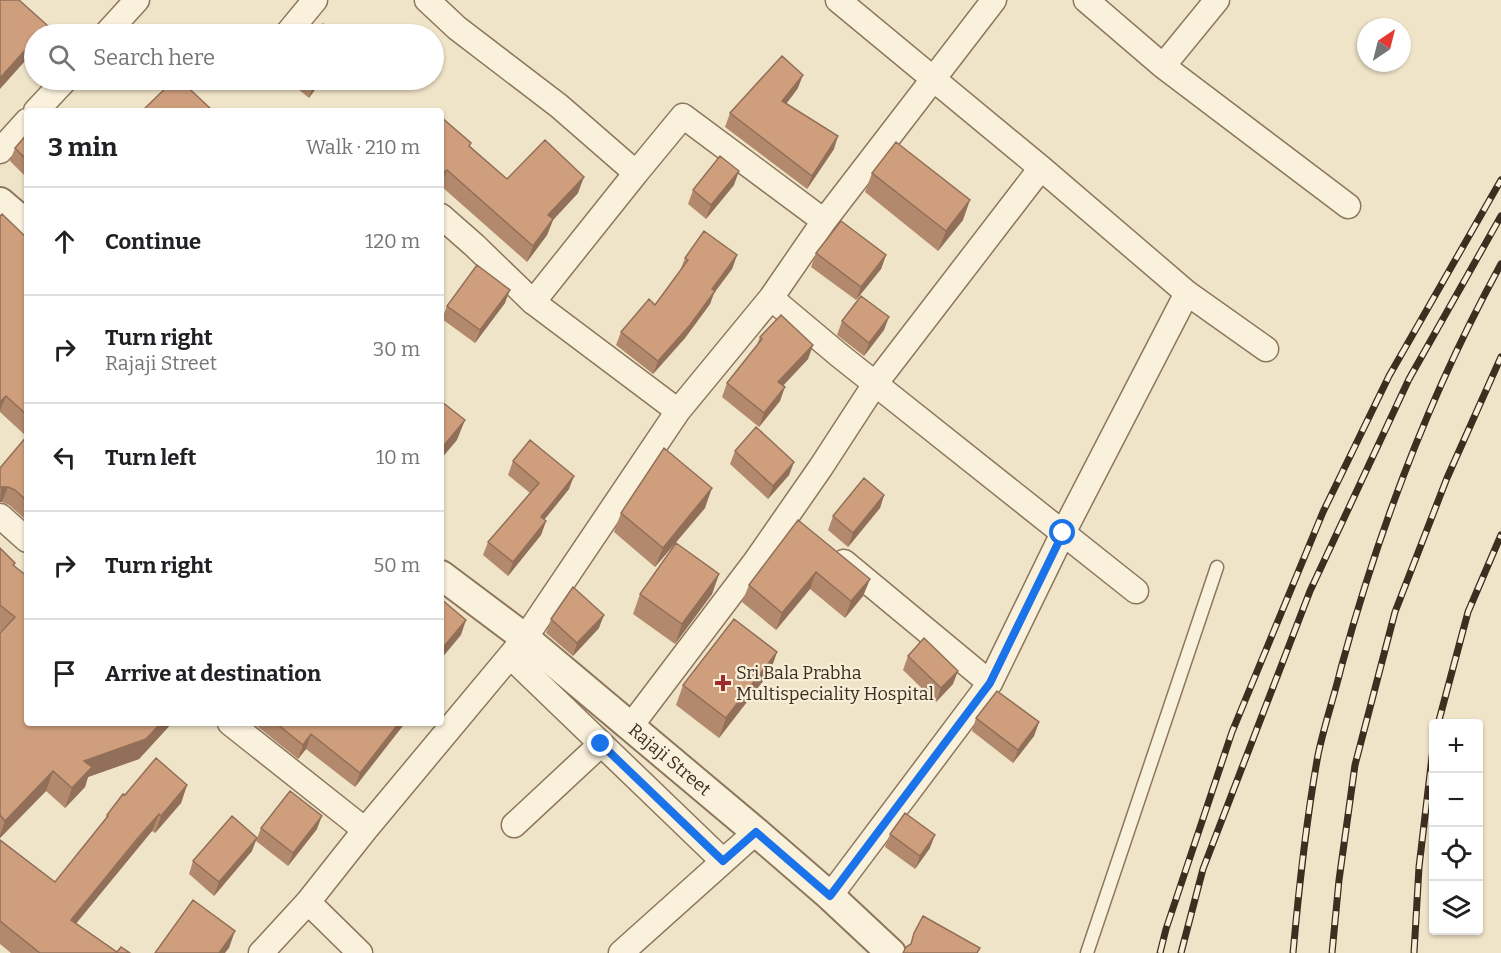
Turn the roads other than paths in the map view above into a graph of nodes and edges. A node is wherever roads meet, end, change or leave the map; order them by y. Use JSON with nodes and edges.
{"nodes":[{"id":1,"x":137,"y":0,"type":"edge"},
{"id":2,"x":315,"y":0,"type":"edge"},
{"id":3,"x":427,"y":0,"type":"edge"},
{"id":4,"x":838,"y":0,"type":"edge"},
{"id":5,"x":994,"y":0,"type":"edge"},
{"id":6,"x":1086,"y":0,"type":"edge"},
{"id":7,"x":1217,"y":0,"type":"edge"},
{"id":8,"x":115,"y":24,"type":"edge"},
{"id":9,"x":295,"y":24,"type":"edge"},
{"id":10,"x":1163,"y":66,"type":"junction"},
{"id":11,"x":932,"y":80,"type":"junction"},
{"id":12,"x":56,"y":90,"type":"edge"},
{"id":13,"x":39,"y":108,"type":"edge"},
{"id":14,"x":24,"y":125,"type":"edge"},
{"id":15,"x":0,"y":151,"type":"edge"},
{"id":16,"x":1041,"y":168,"type":"junction"},
{"id":17,"x":636,"y":173,"type":"junction"},
{"id":18,"x":0,"y":202,"type":"edge"},
{"id":19,"x":1348,"y":206,"type":"dead end"},
{"id":20,"x":444,"y":219,"type":"edge"},
{"id":21,"x":824,"y":221,"type":"junction"},
{"id":22,"x":24,"y":222,"type":"edge"},
{"id":23,"x":1187,"y":293,"type":"junction"},
{"id":24,"x":771,"y":298,"type":"junction"},
{"id":25,"x":533,"y":302,"type":"junction"},
{"id":26,"x":1266,"y":349,"type":"dead end"},
{"id":27,"x":875,"y":384,"type":"junction"},
{"id":28,"x":678,"y":411,"type":"junction"},
{"id":29,"x":788,"y":515,"type":"junction"},
{"id":30,"x":0,"y":516,"type":"edge"},
{"id":31,"x":806,"y":530,"type":"edge"},
{"id":32,"x":1063,"y":533,"type":"junction"},
{"id":33,"x":24,"y":537,"type":"edge"},
{"id":34,"x":825,"y":546,"type":"edge"},
{"id":35,"x":1217,"y":567,"type":"dead end"},
{"id":36,"x":444,"y":578,"type":"edge"},
{"id":37,"x":1136,"y":591,"type":"dead end"},
{"id":38,"x":517,"y":647,"type":"junction"},
{"id":39,"x":990,"y":683,"type":"junction"},
{"id":40,"x":234,"y":726,"type":"edge"},
{"id":41,"x":630,"y":727,"type":"junction"},
{"id":42,"x":601,"y":744,"type":"junction"},
{"id":43,"x":514,"y":825,"type":"dead end"},
{"id":44,"x":365,"y":830,"type":"junction"},
{"id":45,"x":756,"y":832,"type":"junction"},
{"id":46,"x":723,"y":861,"type":"junction"},
{"id":47,"x":830,"y":896,"type":"junction"},
{"id":48,"x":308,"y":902,"type":"junction"},
{"id":49,"x":261,"y":953,"type":"edge"},
{"id":50,"x":360,"y":953,"type":"edge"},
{"id":51,"x":621,"y":953,"type":"edge"},
{"id":52,"x":891,"y":953,"type":"edge"},
{"id":53,"x":1087,"y":953,"type":"edge"}],
"edges":[{"from":1,"to":8,"type":"street"},
{"from":2,"to":9,"type":"street"},
{"from":3,"to":17,"type":"street"},
{"from":4,"to":11,"type":"street"},
{"from":5,"to":11,"type":"street"},
{"from":6,"to":10,"type":"street"},
{"from":7,"to":10,"type":"street"},
{"from":10,"to":19,"type":"street"},
{"from":11,"to":16,"type":"street"},
{"from":11,"to":21,"type":"street"},
{"from":12,"to":13,"type":"street"},
{"from":14,"to":15,"type":"street"},
{"from":16,"to":23,"type":"street"},
{"from":16,"to":27,"type":"street"},
{"from":17,"to":21,"type":"street"},
{"from":17,"to":25,"type":"street"},
{"from":18,"to":22,"type":"street"},
{"from":20,"to":25,"type":"street"},
{"from":21,"to":24,"type":"street"},
{"from":23,"to":26,"type":"street"},
{"from":23,"to":32,"type":"street"},
{"from":24,"to":27,"type":"street"},
{"from":24,"to":28,"type":"street"},
{"from":25,"to":28,"type":"street"},
{"from":27,"to":29,"type":"street"},
{"from":27,"to":32,"type":"street"},
{"from":28,"to":38,"type":"street"},
{"from":29,"to":31,"type":"street"},
{"from":29,"to":41,"type":"street"},
{"from":30,"to":33,"type":"street"},
{"from":32,"to":37,"type":"street"},
{"from":32,"to":39,"type":"street"},
{"from":34,"to":39,"type":"street"},
{"from":35,"to":53,"type":"lane"},
{"from":36,"to":38,"type":"street","name":"Rajaji Street"},
{"from":38,"to":41,"type":"street","name":"Rajaji Street"},
{"from":38,"to":42,"type":"street"},
{"from":38,"to":44,"type":"street"},
{"from":39,"to":47,"type":"street"},
{"from":40,"to":44,"type":"street"},
{"from":41,"to":45,"type":"street","name":"Rajaji Street"},
{"from":42,"to":43,"type":"street"},
{"from":42,"to":46,"type":"street"},
{"from":44,"to":48,"type":"street"},
{"from":45,"to":46,"type":"street"},
{"from":45,"to":47,"type":"street","name":"Rajaji Street"},
{"from":46,"to":51,"type":"street"},
{"from":47,"to":52,"type":"street","name":"Rajaji Street"},
{"from":48,"to":49,"type":"street"},
{"from":48,"to":50,"type":"street"}]}
